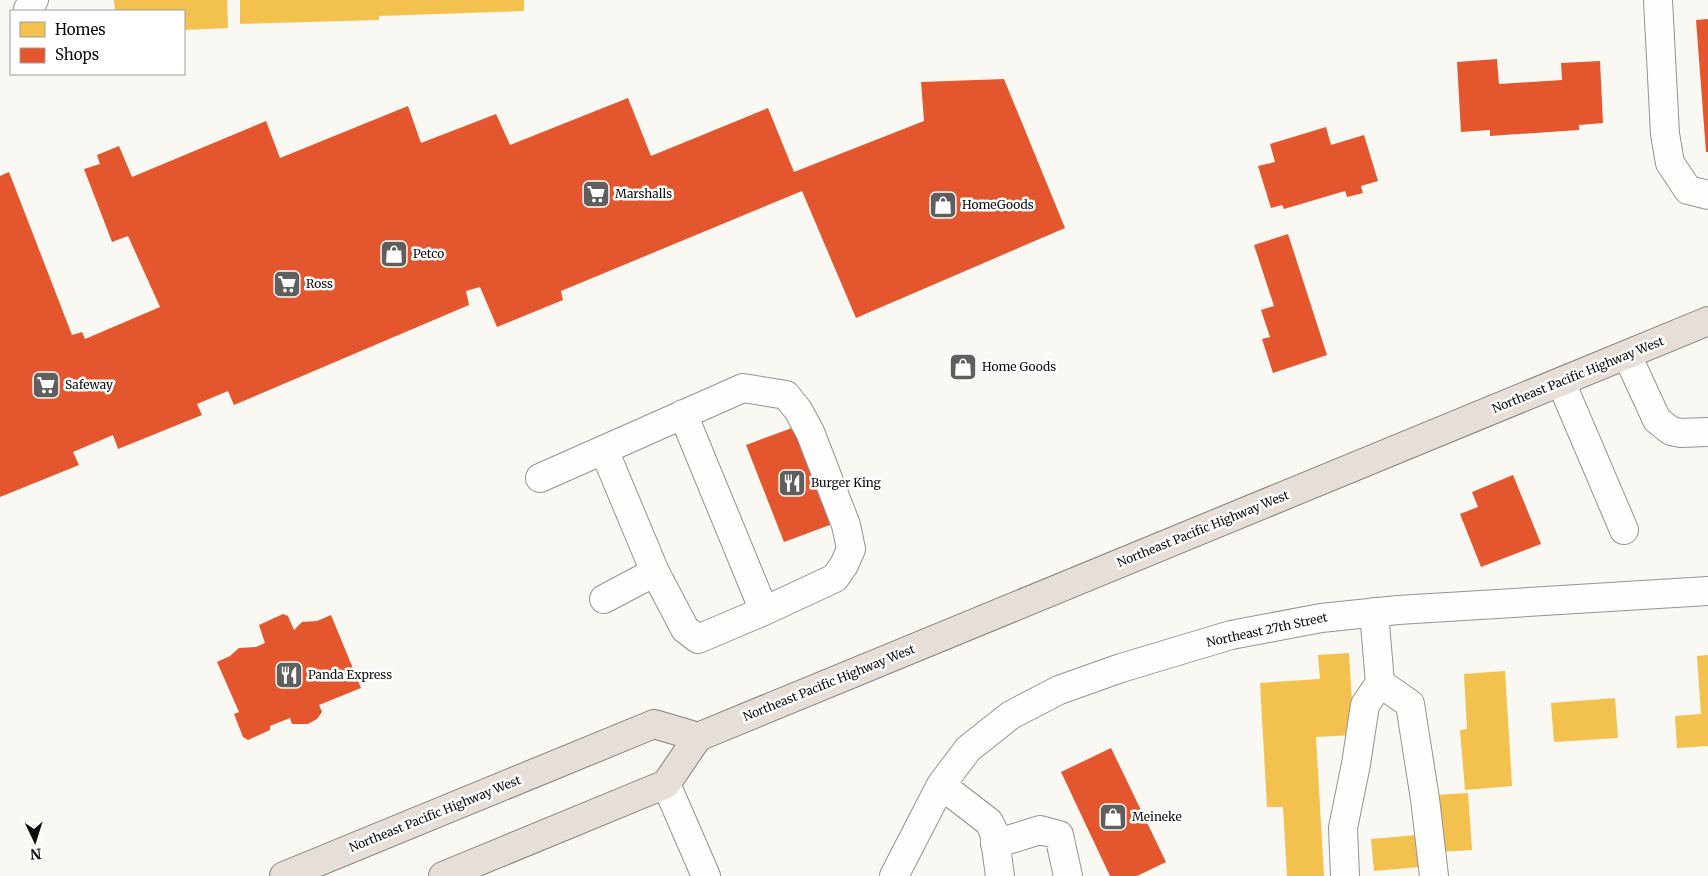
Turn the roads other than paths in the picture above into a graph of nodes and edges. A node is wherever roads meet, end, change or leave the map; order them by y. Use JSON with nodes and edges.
{"nodes":[{"id":1,"x":1658,"y":0,"type":"edge"},
{"id":2,"x":1708,"y":195,"type":"edge"},
{"id":3,"x":1708,"y":321,"type":"edge"},
{"id":4,"x":1627,"y":355,"type":"junction"},
{"id":5,"x":1560,"y":382,"type":"junction"},
{"id":6,"x":683,"y":414,"type":"junction"},
{"id":7,"x":1708,"y":432,"type":"edge"},
{"id":8,"x":604,"y":450,"type":"junction"},
{"id":9,"x":540,"y":478,"type":"dead end"},
{"id":10,"x":1624,"y":530,"type":"dead end"},
{"id":11,"x":655,"y":572,"type":"junction"},
{"id":12,"x":1708,"y":591,"type":"edge"},
{"id":13,"x":604,"y":599,"type":"dead end"},
{"id":14,"x":764,"y":611,"type":"junction"},
{"id":15,"x":1374,"y":612,"type":"junction"},
{"id":16,"x":1380,"y":684,"type":"junction"},
{"id":17,"x":698,"y":737,"type":"junction"},
{"id":18,"x":666,"y":784,"type":"junction"},
{"id":19,"x":941,"y":785,"type":"junction"},
{"id":20,"x":995,"y":844,"type":"junction"},
{"id":21,"x":284,"y":876,"type":"edge"},
{"id":22,"x":443,"y":876,"type":"edge"},
{"id":23,"x":706,"y":876,"type":"edge"},
{"id":24,"x":894,"y":876,"type":"edge"},
{"id":25,"x":1000,"y":876,"type":"edge"},
{"id":26,"x":1068,"y":876,"type":"edge"},
{"id":27,"x":1345,"y":876,"type":"edge"},
{"id":28,"x":1434,"y":876,"type":"edge"}],
"edges":[{"from":1,"to":2,"type":"street"},
{"from":3,"to":4,"type":"highway","name":"Northeast Pacific Highway West"},
{"from":4,"to":5,"type":"highway","name":"Northeast Pacific Highway West"},
{"from":4,"to":7,"type":"street"},
{"from":5,"to":10,"type":"street"},
{"from":5,"to":17,"type":"highway","name":"Northeast Pacific Highway West"},
{"from":6,"to":8,"type":"street"},
{"from":6,"to":14,"type":"street"},
{"from":6,"to":14,"type":"street"},
{"from":8,"to":9,"type":"street"},
{"from":8,"to":11,"type":"street"},
{"from":11,"to":13,"type":"street"},
{"from":11,"to":14,"type":"street"},
{"from":12,"to":15,"type":"street","name":"Northeast 27th Street"},
{"from":15,"to":16,"type":"street"},
{"from":15,"to":19,"type":"street","name":"Northeast 27th Street"},
{"from":16,"to":27,"type":"street"},
{"from":16,"to":28,"type":"street"},
{"from":17,"to":18,"type":"highway"},
{"from":17,"to":21,"type":"highway","name":"Northeast Pacific Highway West"},
{"from":18,"to":22,"type":"highway"},
{"from":18,"to":23,"type":"street"},
{"from":19,"to":20,"type":"street"},
{"from":19,"to":24,"type":"street","name":"Northeast 27th Street"},
{"from":20,"to":25,"type":"street"},
{"from":20,"to":26,"type":"street"}]}
